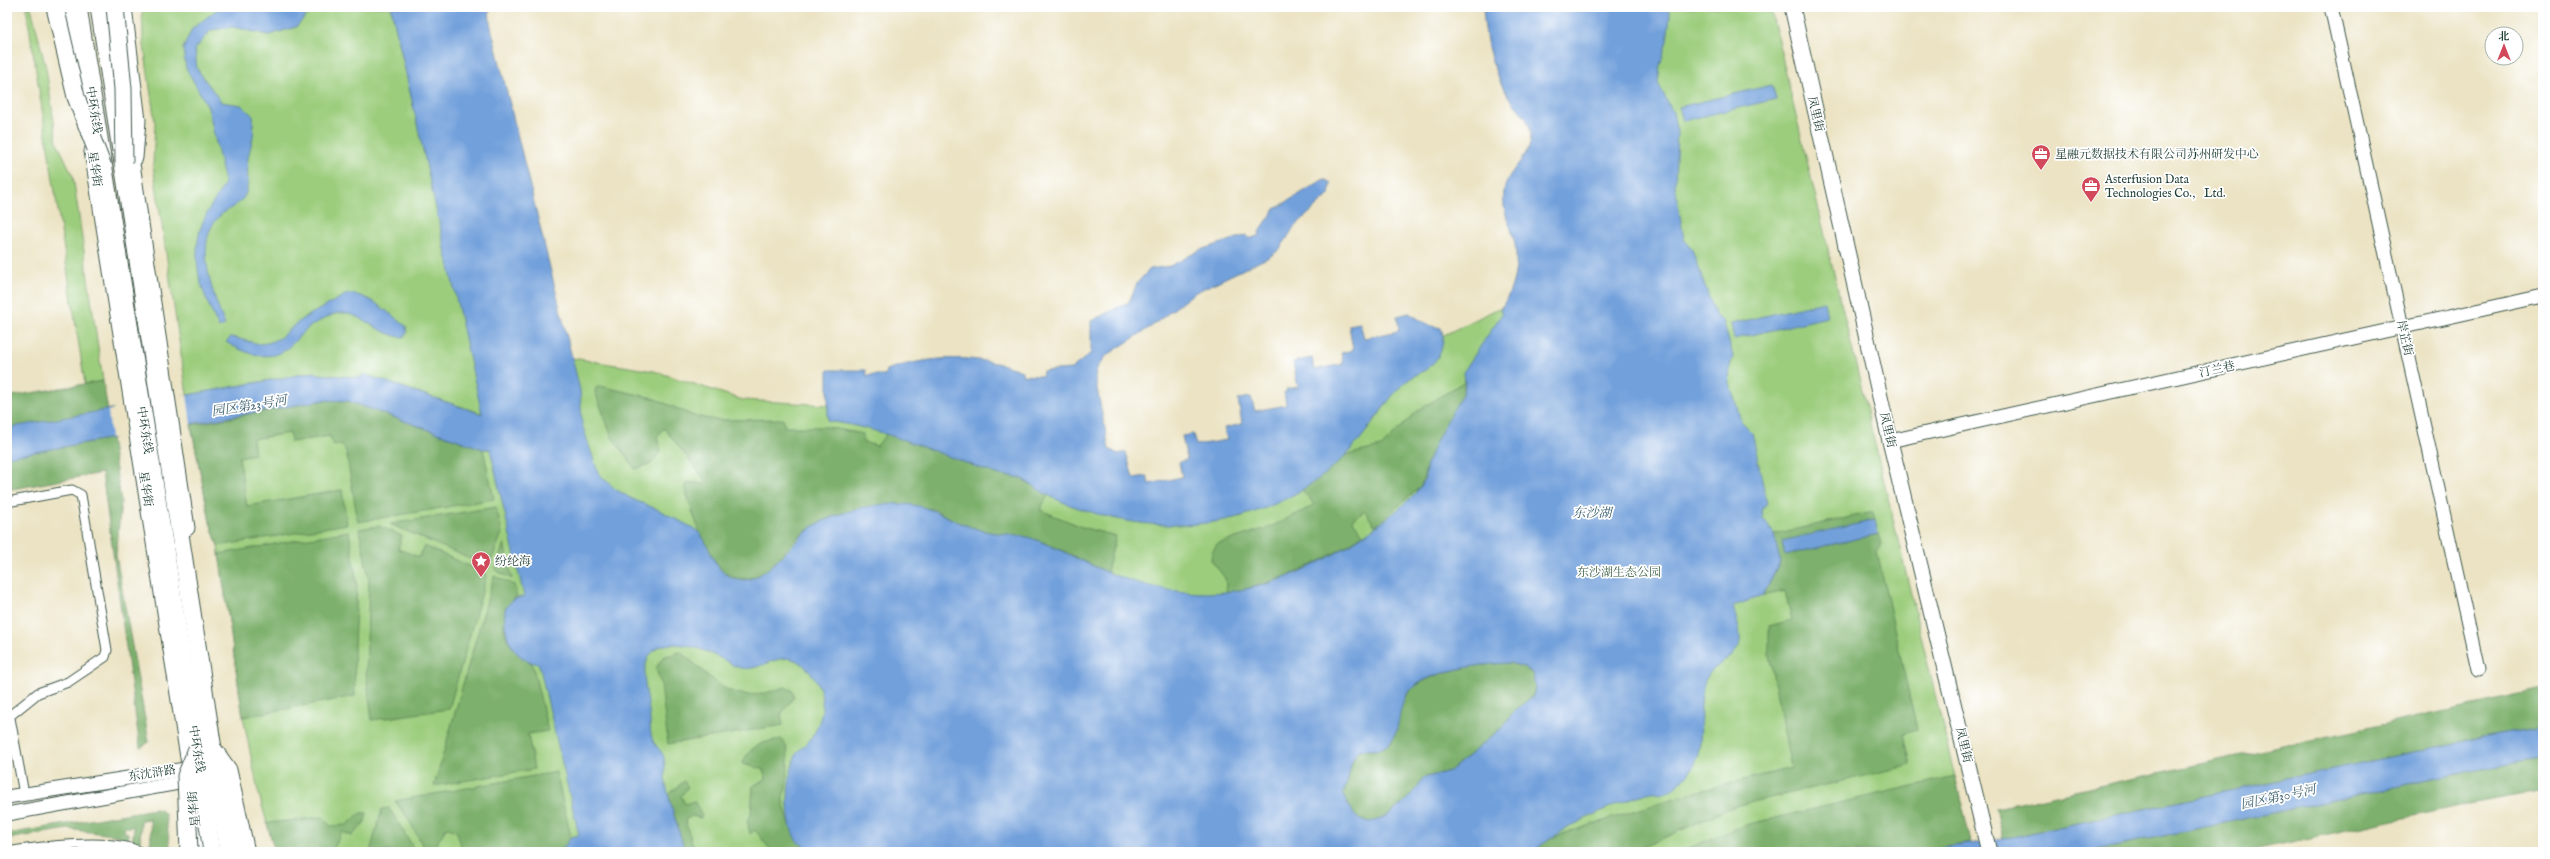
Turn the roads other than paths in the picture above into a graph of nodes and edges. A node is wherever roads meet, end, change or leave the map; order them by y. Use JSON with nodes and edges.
{"nodes":[{"id":1,"x":56,"y":7,"type":"edge"},
{"id":2,"x":69,"y":7,"type":"edge"},
{"id":3,"x":78,"y":7,"type":"edge"},
{"id":4,"x":99,"y":7,"type":"edge"},
{"id":5,"x":108,"y":7,"type":"edge"},
{"id":6,"x":115,"y":7,"type":"edge"},
{"id":7,"x":124,"y":7,"type":"edge"},
{"id":8,"x":1792,"y":7,"type":"edge"},
{"id":9,"x":2331,"y":7,"type":"edge"},
{"id":10,"x":103,"y":167,"type":"junction"},
{"id":11,"x":129,"y":169,"type":"junction"},
{"id":12,"x":2543,"y":296,"type":"edge"},
{"id":13,"x":2403,"y":327,"type":"junction"},
{"id":14,"x":1890,"y":441,"type":"junction"},
{"id":15,"x":7,"y":502,"type":"edge"},
{"id":16,"x":2478,"y":669,"type":"dead end"},
{"id":17,"x":9,"y":718,"type":"edge"},
{"id":18,"x":205,"y":749,"type":"junction"},
{"id":19,"x":190,"y":767,"type":"junction"},
{"id":20,"x":221,"y":767,"type":"junction"},
{"id":21,"x":191,"y":782,"type":"junction"},
{"id":22,"x":24,"y":794,"type":"junction"},
{"id":23,"x":7,"y":797,"type":"edge"},
{"id":24,"x":7,"y":814,"type":"edge"},
{"id":25,"x":1988,"y":846,"type":"edge"},
{"id":26,"x":7,"y":852,"type":"edge"},
{"id":27,"x":140,"y":852,"type":"edge"},
{"id":28,"x":189,"y":852,"type":"edge"},
{"id":29,"x":199,"y":852,"type":"edge"},
{"id":30,"x":212,"y":852,"type":"edge"},
{"id":31,"x":229,"y":852,"type":"edge"},
{"id":32,"x":238,"y":852,"type":"edge"},
{"id":33,"x":246,"y":852,"type":"edge"}],
"edges":[{"from":1,"to":10,"type":"highway","bridge":true},
{"from":2,"to":19,"type":"main road","name":"星华街"},
{"from":3,"to":10,"type":"highway","name":"中环东线","bridge":true},
{"from":4,"to":11,"type":"highway","name":"中环东线","bridge":true},
{"from":5,"to":11,"type":"main road"},
{"from":6,"to":11,"type":"highway","bridge":true},
{"from":7,"to":11,"type":"main road"},
{"from":8,"to":14,"type":"main road","name":"凤里街"},
{"from":9,"to":13,"type":"street","name":"岸芷街"},
{"from":10,"to":18,"type":"highway","name":"中环东线"},
{"from":11,"to":18,"type":"highway","name":"中环东线"},
{"from":11,"to":20,"type":"main road"},
{"from":12,"to":13,"type":"street","name":"汀兰巷"},
{"from":13,"to":14,"type":"street","name":"汀兰巷"},
{"from":13,"to":16,"type":"street","name":"岸芷街"},
{"from":14,"to":25,"type":"main road","name":"凤里街"},
{"from":15,"to":17,"type":"street"},
{"from":17,"to":22,"type":"street"},
{"from":18,"to":28,"type":"highway","bridge":true},
{"from":18,"to":30,"type":"highway","name":"中环东线","bridge":true},
{"from":18,"to":31,"type":"highway","name":"中环东线","bridge":true},
{"from":18,"to":33,"type":"highway","bridge":true},
{"from":19,"to":20,"type":"street","name":"东沈浒路"},
{"from":19,"to":21,"type":"main road","name":"星华街"},
{"from":19,"to":22,"type":"street","name":"东沈浒路"},
{"from":20,"to":21,"type":"street","name":"东沈浒路"},
{"from":20,"to":32,"type":"main road"},
{"from":21,"to":24,"type":"street","name":"东沈浒路"},
{"from":21,"to":29,"type":"main road","name":"星华街"},
{"from":22,"to":23,"type":"street","name":"东沈浒路"},
{"from":26,"to":27,"type":"street"}]}
